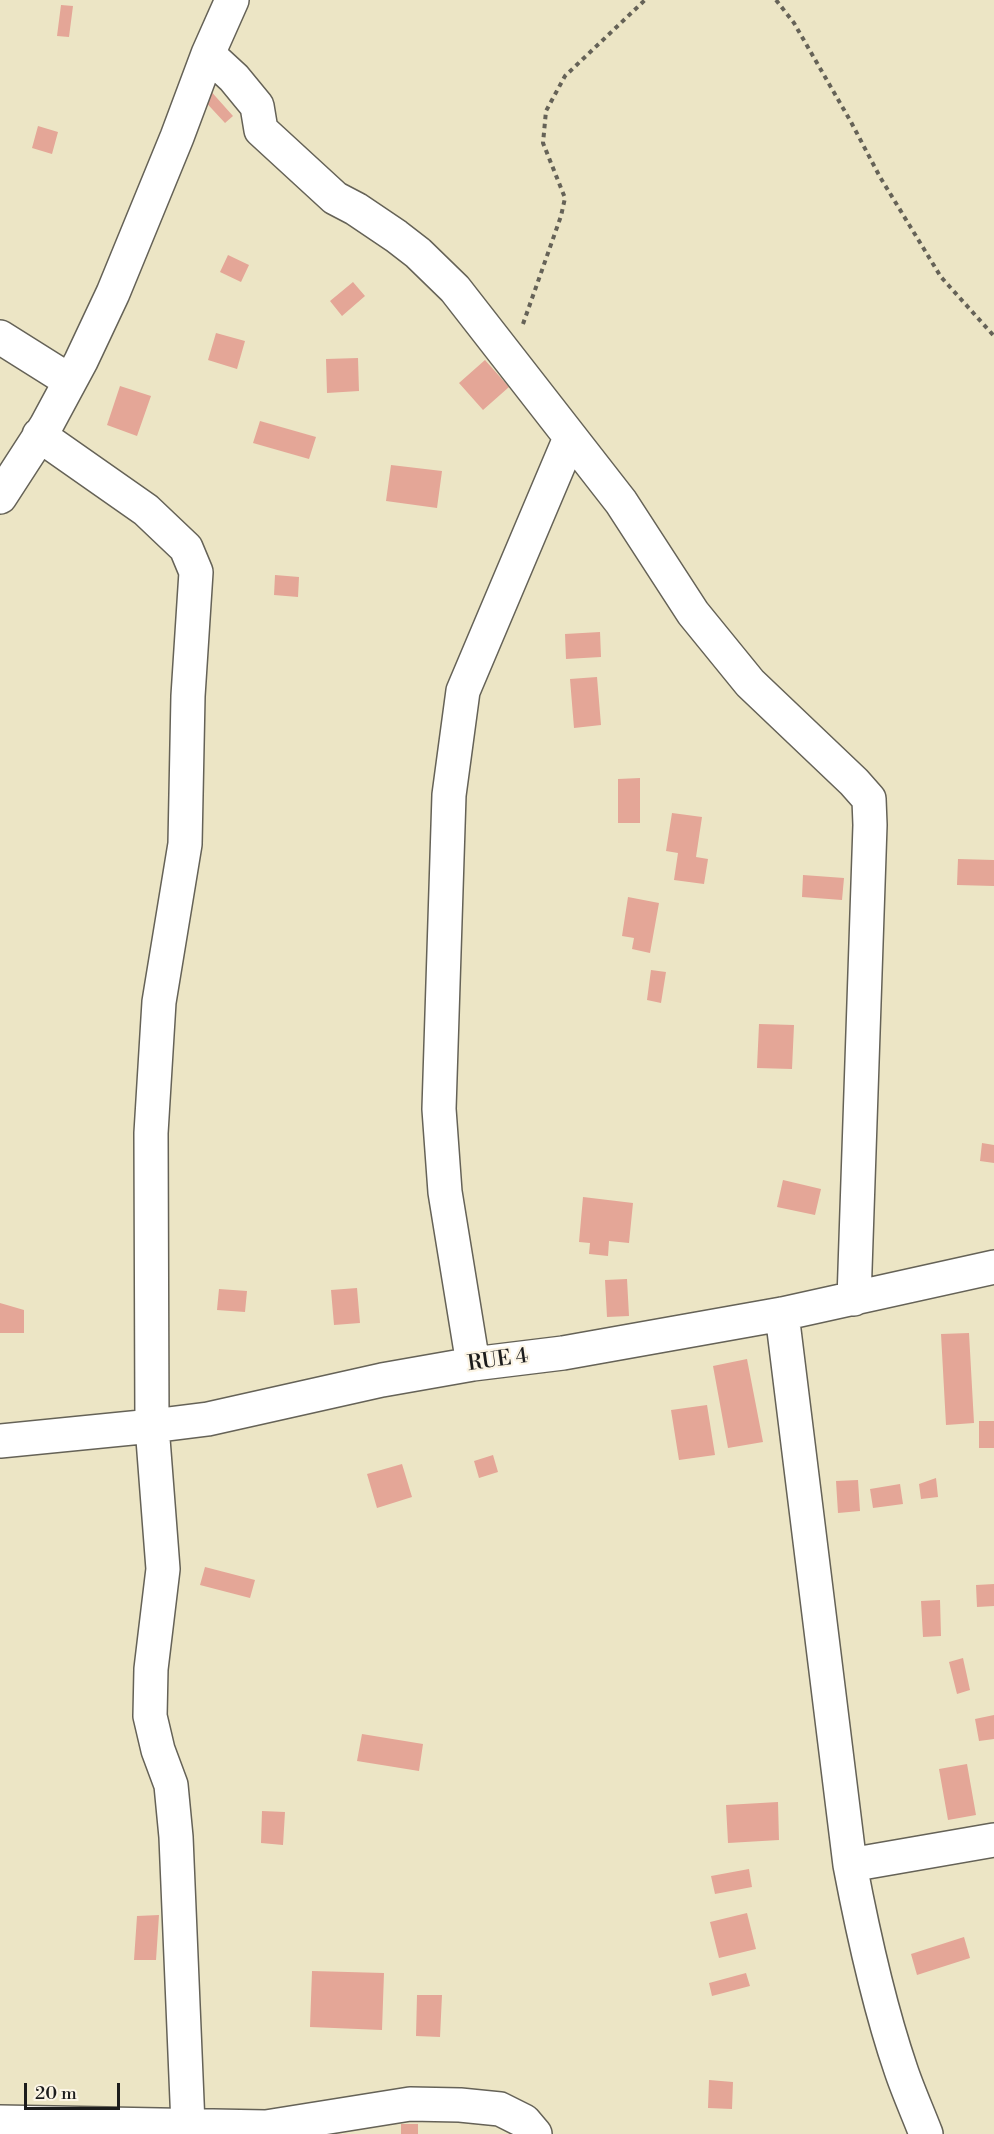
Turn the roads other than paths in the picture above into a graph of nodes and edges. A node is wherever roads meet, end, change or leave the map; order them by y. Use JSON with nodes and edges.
{"nodes":[{"id":1,"x":232,"y":0,"type":"edge"},
{"id":2,"x":208,"y":54,"type":"junction"},
{"id":3,"x":0,"y":337,"type":"edge"},
{"id":4,"x":70,"y":381,"type":"junction"},
{"id":5,"x":39,"y":435,"type":"junction"},
{"id":6,"x":570,"y":438,"type":"junction"},
{"id":7,"x":0,"y":497,"type":"edge"},
{"id":8,"x":994,"y":1267,"type":"edge"},
{"id":9,"x":854,"y":1299,"type":"junction"},
{"id":10,"x":782,"y":1314,"type":"junction"},
{"id":11,"x":473,"y":1364,"type":"junction"},
{"id":12,"x":153,"y":1426,"type":"junction"},
{"id":13,"x":0,"y":1441,"type":"edge"},
{"id":14,"x":994,"y":1840,"type":"edge"},
{"id":15,"x":850,"y":1864,"type":"junction"},
{"id":16,"x":0,"y":2122,"type":"edge"},
{"id":17,"x":188,"y":2126,"type":"junction"},
{"id":18,"x":535,"y":2134,"type":"edge"},
{"id":19,"x":926,"y":2134,"type":"edge"}],
"edges":[{"from":1,"to":2,"type":"street"},
{"from":2,"to":4,"type":"street"},
{"from":2,"to":6,"type":"street"},
{"from":3,"to":4,"type":"street"},
{"from":4,"to":5,"type":"street"},
{"from":5,"to":7,"type":"street"},
{"from":5,"to":12,"type":"street"},
{"from":6,"to":9,"type":"street"},
{"from":6,"to":11,"type":"street"},
{"from":8,"to":9,"type":"street","name":"RUE 4"},
{"from":9,"to":10,"type":"street","name":"RUE 4"},
{"from":10,"to":11,"type":"street","name":"RUE 4"},
{"from":10,"to":15,"type":"street"},
{"from":11,"to":12,"type":"street","name":"RUE 4"},
{"from":12,"to":13,"type":"street","name":"RUE 4"},
{"from":12,"to":17,"type":"street"},
{"from":14,"to":15,"type":"street"},
{"from":15,"to":19,"type":"street"},
{"from":16,"to":17,"type":"street"},
{"from":17,"to":18,"type":"street"}]}
